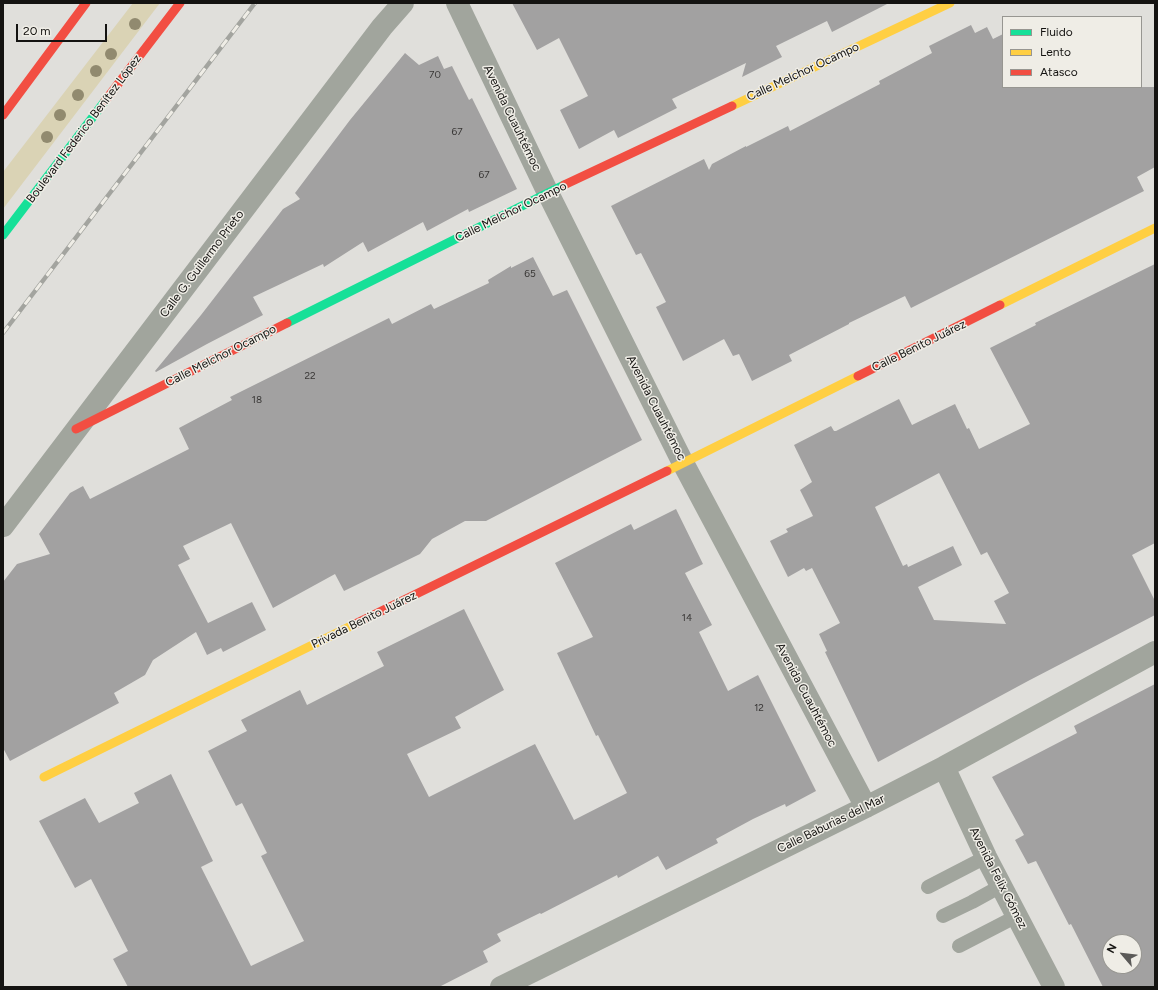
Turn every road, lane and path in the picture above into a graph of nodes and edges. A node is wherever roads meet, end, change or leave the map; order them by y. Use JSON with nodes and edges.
{"nodes":[{"id":1,"x":86,"y":3,"type":"edge"},
{"id":2,"x":180,"y":3,"type":"edge"},
{"id":3,"x":404,"y":3,"type":"edge"},
{"id":4,"x":457,"y":3,"type":"edge"},
{"id":5,"x":950,"y":3,"type":"edge"},
{"id":6,"x":3,"y":115,"type":"edge"},
{"id":7,"x":548,"y":193,"type":"junction"},
{"id":8,"x":1155,"y":228,"type":"edge"},
{"id":9,"x":3,"y":236,"type":"edge"},
{"id":10,"x":76,"y":429,"type":"junction"},
{"id":11,"x":684,"y":463,"type":"junction"},
{"id":12,"x":3,"y":526,"type":"edge"},
{"id":13,"x":1155,"y":652,"type":"edge"},
{"id":14,"x":944,"y":767,"type":"junction"},
{"id":15,"x":44,"y":777,"type":"dead end"},
{"id":16,"x":866,"y":808,"type":"junction"},
{"id":17,"x":986,"y":857,"type":"junction"},
{"id":18,"x":1001,"y":886,"type":"junction"},
{"id":19,"x":928,"y":887,"type":"dead end"},
{"id":20,"x":943,"y":916,"type":"dead end"},
{"id":21,"x":1017,"y":916,"type":"junction"},
{"id":22,"x":959,"y":946,"type":"dead end"},
{"id":23,"x":502,"y":987,"type":"edge"},
{"id":24,"x":1054,"y":987,"type":"edge"}],
"edges":[{"from":1,"to":6,"type":"street"},
{"from":2,"to":9,"type":"street","name":"Boulevard Federico Benítez López"},
{"from":3,"to":10,"type":"street","name":"Calle G. Guillermo Prieto"},
{"from":4,"to":7,"type":"street","name":"Avenida Cuauhtémoc"},
{"from":5,"to":7,"type":"street","name":"Calle Melchor Ocampo"},
{"from":7,"to":10,"type":"street","name":"Calle Melchor Ocampo"},
{"from":7,"to":11,"type":"street","name":"Avenida Cuauhtémoc"},
{"from":8,"to":11,"type":"street","name":"Calle Benito Juárez"},
{"from":10,"to":12,"type":"street","name":"Calle G. Guillermo Prieto"},
{"from":11,"to":15,"type":"street","name":"Privada Benito Juárez"},
{"from":11,"to":16,"type":"street","name":"Avenida Cuauhtémoc"},
{"from":13,"to":14,"type":"street","name":"Calle Baburias del Mar"},
{"from":14,"to":16,"type":"street","name":"Calle Baburias del Mar"},
{"from":14,"to":17,"type":"street","name":"Avenida Felix Gómez"},
{"from":16,"to":23,"type":"street","name":"Calle Baburias del Mar"},
{"from":17,"to":18,"type":"street","name":"Avenida Felix Gómez"},
{"from":17,"to":19,"type":"lane"},
{"from":18,"to":20,"type":"lane"},
{"from":18,"to":21,"type":"street","name":"Avenida Felix Gómez"},
{"from":21,"to":22,"type":"lane"},
{"from":21,"to":24,"type":"street","name":"Avenida Felix Gómez"}]}
